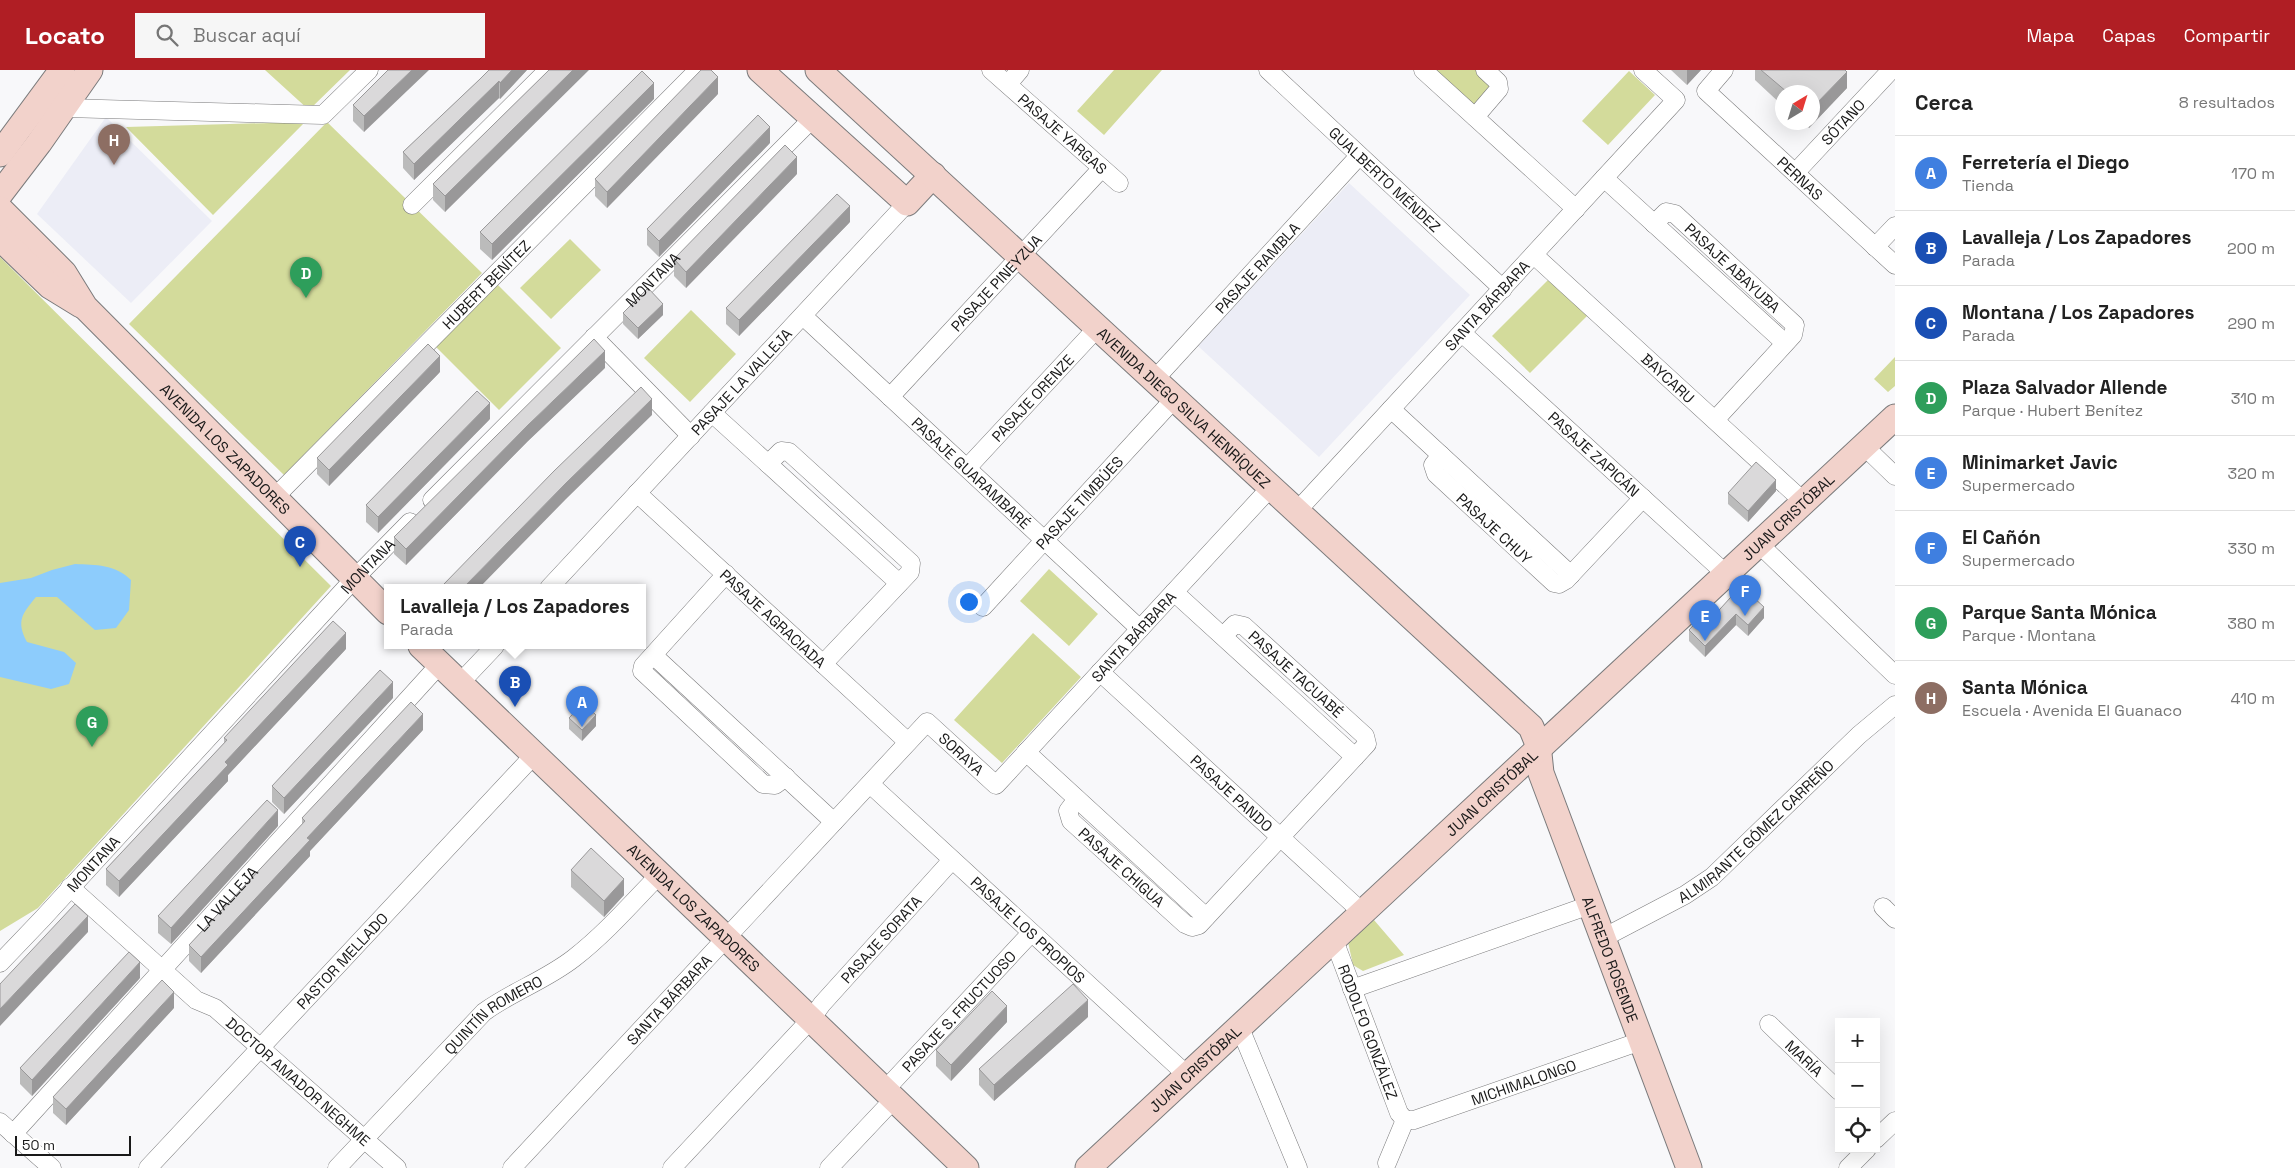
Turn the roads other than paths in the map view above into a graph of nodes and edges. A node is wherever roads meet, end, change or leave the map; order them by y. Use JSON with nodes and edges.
{"nodes":[{"id":1,"x":62,"y":70,"type":"edge"},
{"id":2,"x":90,"y":70,"type":"edge"},
{"id":3,"x":369,"y":70,"type":"edge"},
{"id":4,"x":548,"y":70,"type":"edge"},
{"id":5,"x":698,"y":70,"type":"edge"},
{"id":6,"x":760,"y":70,"type":"edge"},
{"id":7,"x":818,"y":70,"type":"edge"},
{"id":8,"x":991,"y":70,"type":"edge"},
{"id":9,"x":1020,"y":70,"type":"edge"},
{"id":10,"x":1268,"y":70,"type":"edge"},
{"id":11,"x":1424,"y":70,"type":"edge"},
{"id":12,"x":1485,"y":70,"type":"edge"},
{"id":13,"x":1643,"y":70,"type":"edge"},
{"id":14,"x":1724,"y":70,"type":"edge"},
{"id":15,"x":1891,"y":70,"type":"edge"},
{"id":16,"x":1008,"y":84,"type":"junction"},
{"id":17,"x":65,"y":108,"type":"junction"},
{"id":18,"x":1475,"y":117,"type":"junction"},
{"id":19,"x":813,"y":118,"type":"junction"},
{"id":20,"x":0,"y":154,"type":"edge"},
{"id":21,"x":1359,"y":156,"type":"junction"},
{"id":22,"x":1102,"y":168,"type":"junction"},
{"id":23,"x":1794,"y":173,"type":"junction"},
{"id":24,"x":933,"y":175,"type":"junction"},
{"id":25,"x":1604,"y":178,"type":"junction"},
{"id":26,"x":1119,"y":183,"type":"dead end"},
{"id":27,"x":0,"y":194,"type":"edge"},
{"id":28,"x":908,"y":203,"type":"junction"},
{"id":29,"x":412,"y":205,"type":"dead end"},
{"id":30,"x":0,"y":209,"type":"edge"},
{"id":31,"x":1576,"y":209,"type":"junction"},
{"id":32,"x":1895,"y":226,"type":"edge"},
{"id":33,"x":0,"y":238,"type":"edge"},
{"id":34,"x":1876,"y":247,"type":"junction"},
{"id":35,"x":1020,"y":255,"type":"junction"},
{"id":36,"x":1534,"y":255,"type":"junction"},
{"id":37,"x":1895,"y":265,"type":"edge"},
{"id":38,"x":1503,"y":289,"type":"junction"},
{"id":39,"x":85,"y":307,"type":"junction"},
{"id":40,"x":803,"y":316,"type":"junction"},
{"id":41,"x":1098,"y":326,"type":"junction"},
{"id":42,"x":1462,"y":333,"type":"junction"},
{"id":43,"x":594,"y":337,"type":"junction"},
{"id":44,"x":1155,"y":379,"type":"junction"},
{"id":45,"x":890,"y":396,"type":"junction"},
{"id":46,"x":1175,"y":398,"type":"junction"},
{"id":47,"x":1391,"y":409,"type":"junction"},
{"id":48,"x":712,"y":413,"type":"junction"},
{"id":49,"x":1895,"y":417,"type":"edge"},
{"id":50,"x":1715,"y":420,"type":"junction"},
{"id":51,"x":691,"y":436,"type":"junction"},
{"id":52,"x":1864,"y":446,"type":"junction"},
{"id":53,"x":967,"y":468,"type":"junction"},
{"id":54,"x":1895,"y":476,"type":"edge"},
{"id":55,"x":1271,"y":487,"type":"junction"},
{"id":56,"x":638,"y":493,"type":"junction"},
{"id":57,"x":274,"y":498,"type":"junction"},
{"id":58,"x":1643,"y":498,"type":"junction"},
{"id":59,"x":1804,"y":502,"type":"junction"},
{"id":60,"x":1297,"y":511,"type":"junction"},
{"id":61,"x":1045,"y":540,"type":"junction"},
{"id":62,"x":1759,"y":544,"type":"junction"},
{"id":63,"x":726,"y":574,"type":"junction"},
{"id":64,"x":1726,"y":574,"type":"junction"},
{"id":65,"x":354,"y":579,"type":"junction"},
{"id":66,"x":553,"y":584,"type":"edge"},
{"id":67,"x":1174,"y":592,"type":"junction"},
{"id":68,"x":983,"y":607,"type":"dead end"},
{"id":69,"x":384,"y":608,"type":"edge"},
{"id":70,"x":1140,"y":629,"type":"junction"},
{"id":71,"x":1223,"y":636,"type":"junction"},
{"id":72,"x":424,"y":649,"type":"edge"},
{"id":73,"x":492,"y":649,"type":"edge"},
{"id":74,"x":440,"y":664,"type":"junction"},
{"id":75,"x":823,"y":664,"type":"junction"},
{"id":76,"x":1100,"y":672,"type":"junction"},
{"id":77,"x":1895,"y":675,"type":"edge"},
{"id":78,"x":460,"y":683,"type":"junction"},
{"id":79,"x":1895,"y":705,"type":"edge"},
{"id":80,"x":927,"y":722,"type":"joint"},
{"id":81,"x":908,"y":742,"type":"junction"},
{"id":82,"x":1538,"y":750,"type":"junction"},
{"id":83,"x":1026,"y":752,"type":"junction"},
{"id":84,"x":535,"y":754,"type":"junction"},
{"id":85,"x":1355,"y":756,"type":"junction"},
{"id":86,"x":870,"y":784,"type":"junction"},
{"id":87,"x":996,"y":785,"type":"joint"},
{"id":88,"x":834,"y":822,"type":"junction"},
{"id":89,"x":1280,"y":837,"type":"junction"},
{"id":90,"x":952,"y":860,"type":"junction"},
{"id":91,"x":660,"y":874,"type":"junction"},
{"id":92,"x":70,"y":887,"type":"junction"},
{"id":93,"x":1590,"y":905,"type":"junction"},
{"id":94,"x":1363,"y":913,"type":"junction"},
{"id":95,"x":1031,"y":932,"type":"junction"},
{"id":96,"x":726,"y":938,"type":"junction"},
{"id":97,"x":1603,"y":938,"type":"junction"},
{"id":98,"x":1334,"y":940,"type":"junction"},
{"id":99,"x":0,"y":963,"type":"edge"},
{"id":100,"x":162,"y":970,"type":"junction"},
{"id":101,"x":1352,"y":989,"type":"junction"},
{"id":102,"x":811,"y":1019,"type":"junction"},
{"id":103,"x":1769,"y":1024,"type":"dead end"},
{"id":104,"x":1240,"y":1028,"type":"junction"},
{"id":105,"x":1641,"y":1041,"type":"junction"},
{"id":106,"x":256,"y":1052,"type":"junction"},
{"id":107,"x":1188,"y":1076,"type":"junction"},
{"id":108,"x":1835,"y":1087,"type":"edge"},
{"id":109,"x":890,"y":1095,"type":"junction"},
{"id":110,"x":1405,"y":1120,"type":"junction"},
{"id":111,"x":0,"y":1122,"type":"edge"},
{"id":112,"x":13,"y":1134,"type":"junction"},
{"id":113,"x":360,"y":1143,"type":"junction"},
{"id":114,"x":1862,"y":1153,"type":"edge"},
{"id":115,"x":1387,"y":1163,"type":"dead end"},
{"id":116,"x":52,"y":1168,"type":"edge"},
{"id":117,"x":148,"y":1168,"type":"edge"},
{"id":118,"x":337,"y":1168,"type":"edge"},
{"id":119,"x":378,"y":1168,"type":"edge"},
{"id":120,"x":397,"y":1168,"type":"edge"},
{"id":121,"x":512,"y":1168,"type":"edge"},
{"id":122,"x":672,"y":1168,"type":"edge"},
{"id":123,"x":829,"y":1168,"type":"edge"},
{"id":124,"x":966,"y":1168,"type":"edge"},
{"id":125,"x":1088,"y":1168,"type":"edge"},
{"id":126,"x":1298,"y":1168,"type":"edge"},
{"id":127,"x":1689,"y":1168,"type":"edge"},
{"id":128,"x":1848,"y":1168,"type":"edge"}],
"edges":[{"from":1,"to":20,"type":"street"},
{"from":2,"to":17,"type":"street"},
{"from":3,"to":17,"type":"street"},
{"from":4,"to":29,"type":"street"},
{"from":5,"to":57,"type":"street","name":"HUBERT BENÍTEZ"},
{"from":6,"to":19,"type":"street"},
{"from":7,"to":24,"type":"street","name":"AVENIDA DIEGO SILVA HENRÍQUEZ"},
{"from":8,"to":16,"type":"street","name":"PASAJE YARGAS"},
{"from":9,"to":16,"type":"street","name":"PASAJE YARGAS"},
{"from":10,"to":21,"type":"street","name":"GUALBERTO MÉNDEZ"},
{"from":11,"to":18,"type":"street"},
{"from":12,"to":18,"type":"street"},
{"from":13,"to":25,"type":"street","name":"SANTA BÁRBARA"},
{"from":14,"to":23,"type":"street","name":"PERNAS"},
{"from":15,"to":23,"type":"street","name":"SÓTANO"},
{"from":16,"to":22,"type":"street","name":"PASAJE YARGAS"},
{"from":17,"to":27,"type":"street"},
{"from":18,"to":31,"type":"street"},
{"from":19,"to":28,"type":"street"},
{"from":19,"to":43,"type":"street","name":"MONTANA"},
{"from":21,"to":38,"type":"street","name":"GUALBERTO MÉNDEZ"},
{"from":21,"to":44,"type":"street","name":"PASAJE RAMBLA"},
{"from":22,"to":26,"type":"street","name":"PASAJE YARGAS"},
{"from":22,"to":35,"type":"street","name":"PASAJE PINEYZUA"},
{"from":23,"to":34,"type":"street","name":"PERNAS"},
{"from":24,"to":28,"type":"street","name":"PASAJE LA VALLEJA"},
{"from":24,"to":35,"type":"street","name":"AVENIDA DIEGO SILVA HENRÍQUEZ"},
{"from":25,"to":31,"type":"street","name":"SANTA BÁRBARA"},
{"from":25,"to":50,"type":"street","name":"PASAJE ABAYUBA"},
{"from":28,"to":40,"type":"street","name":"PASAJE LA VALLEJA"},
{"from":30,"to":39,"type":"street","name":"AVENIDA LOS ZAPADORES"},
{"from":31,"to":36,"type":"street","name":"SANTA BÁRBARA"},
{"from":32,"to":34,"type":"street"},
{"from":33,"to":39,"type":"street","name":"AVENIDA LOS ZAPADORES"},
{"from":34,"to":37,"type":"street","name":"PERNAS"},
{"from":35,"to":41,"type":"street","name":"AVENIDA DIEGO SILVA HENRÍQUEZ"},
{"from":35,"to":45,"type":"street","name":"PASAJE PINEYZUA"},
{"from":36,"to":38,"type":"street","name":"SANTA BÁRBARA"},
{"from":36,"to":50,"type":"street","name":"BAYCARU"},
{"from":38,"to":42,"type":"street","name":"SANTA BÁRBARA"},
{"from":39,"to":57,"type":"street","name":"AVENIDA LOS ZAPADORES"},
{"from":40,"to":45,"type":"street","name":"PASAJE GUARAMBARÉ"},
{"from":40,"to":48,"type":"street","name":"PASAJE LA VALLEJA"},
{"from":41,"to":44,"type":"street","name":"AVENIDA DIEGO SILVA HENRÍQUEZ"},
{"from":41,"to":53,"type":"street","name":"PASAJE ORENZE"},
{"from":42,"to":47,"type":"street","name":"SANTA BÁRBARA"},
{"from":42,"to":58,"type":"street","name":"PASAJE ZAPICÁN"},
{"from":43,"to":51,"type":"street"},
{"from":43,"to":65,"type":"street","name":"MONTANA"},
{"from":44,"to":46,"type":"street","name":"AVENIDA DIEGO SILVA HENRÍQUEZ"},
{"from":45,"to":53,"type":"street","name":"PASAJE GUARAMBARÉ"},
{"from":46,"to":55,"type":"street","name":"AVENIDA DIEGO SILVA HENRÍQUEZ"},
{"from":46,"to":61,"type":"street","name":"PASAJE TIMBÚES"},
{"from":47,"to":58,"type":"street","name":"PASAJE CHUY"},
{"from":47,"to":60,"type":"street","name":"SANTA BÁRBARA"},
{"from":48,"to":51,"type":"street","name":"PASAJE LA VALLEJA"},
{"from":48,"to":75,"type":"street"},
{"from":49,"to":52,"type":"street","name":"JUAN CRISTÓBAL"},
{"from":50,"to":59,"type":"street","name":"BAYCARU"},
{"from":51,"to":56,"type":"street","name":"PASAJE LA VALLEJA"},
{"from":52,"to":54,"type":"street"},
{"from":52,"to":59,"type":"street","name":"JUAN CRISTÓBAL"},
{"from":53,"to":61,"type":"street","name":"PASAJE GUARAMBARÉ"},
{"from":55,"to":60,"type":"street","name":"AVENIDA DIEGO SILVA HENRÍQUEZ"},
{"from":55,"to":67,"type":"street","name":"SANTA BÁRBARA"},
{"from":56,"to":63,"type":"street","name":"PASAJE AGRACIADA"},
{"from":56,"to":66,"type":"street","name":"PASAJE LA VALLEJA"},
{"from":57,"to":65,"type":"street","name":"AVENIDA LOS ZAPADORES"},
{"from":58,"to":64,"type":"street","name":"PASAJE ZAPICÁN"},
{"from":59,"to":62,"type":"street","name":"JUAN CRISTÓBAL"},
{"from":60,"to":82,"type":"street","name":"AVENIDA DIEGO SILVA HENRÍQUEZ"},
{"from":61,"to":68,"type":"street","name":"PASAJE TIMBÚES"},
{"from":61,"to":70,"type":"street","name":"PASAJE GUARAMBARÉ"},
{"from":62,"to":64,"type":"street","name":"JUAN CRISTÓBAL"},
{"from":62,"to":77,"type":"street"},
{"from":63,"to":75,"type":"street","name":"PASAJE AGRACIADA"},
{"from":63,"to":88,"type":"street"},
{"from":64,"to":82,"type":"street","name":"JUAN CRISTÓBAL"},
{"from":65,"to":69,"type":"street","name":"AVENIDA LOS ZAPADORES"},
{"from":65,"to":92,"type":"street","name":"MONTANA"},
{"from":67,"to":70,"type":"street","name":"SANTA BÁRBARA"},
{"from":67,"to":71,"type":"street","name":"PASAJE TACUABÉ"},
{"from":70,"to":76,"type":"street","name":"SANTA BÁRBARA"},
{"from":71,"to":85,"type":"street","name":"PASAJE TACUABÉ"},
{"from":71,"to":85,"type":"street","name":"PASAJE TACUABÉ"},
{"from":72,"to":74,"type":"street","name":"AVENIDA LOS ZAPADORES"},
{"from":73,"to":78,"type":"street"},
{"from":74,"to":78,"type":"street","name":"AVENIDA LOS ZAPADORES"},
{"from":74,"to":100,"type":"street","name":"LA VALLEJA"},
{"from":75,"to":81,"type":"street","name":"PASAJE AGRACIADA"},
{"from":76,"to":83,"type":"street","name":"SANTA BÁRBARA"},
{"from":76,"to":89,"type":"street","name":"PASAJE PANDO"},
{"from":78,"to":84,"type":"street","name":"AVENIDA LOS ZAPADORES"},
{"from":79,"to":97,"type":"street","name":"ALMIRANTE GÓMEZ CARREÑO"},
{"from":80,"to":81,"type":"street","name":"SANTA BÁRBARA"},
{"from":80,"to":87,"type":"street","name":"SORAYA"},
{"from":81,"to":86,"type":"street","name":"SANTA BÁRBARA"},
{"from":82,"to":93,"type":"street","name":"ALFREDO ROSENDE"},
{"from":82,"to":94,"type":"street","name":"JUAN CRISTÓBAL"},
{"from":83,"to":87,"type":"street","name":"SANTA BÁRBARA"},
{"from":83,"to":89,"type":"street","name":"PASAJE CHIGUA"},
{"from":84,"to":91,"type":"street","name":"AVENIDA LOS ZAPADORES"},
{"from":84,"to":106,"type":"street","name":"PASTOR MELLADO"},
{"from":85,"to":89,"type":"street"},
{"from":86,"to":88,"type":"street","name":"SANTA BÁRBARA"},
{"from":86,"to":90,"type":"street","name":"PASAJE LOS PROPIOS"},
{"from":88,"to":96,"type":"street","name":"SANTA BÁRBARA"},
{"from":89,"to":94,"type":"street","name":"PASAJE PANDO"},
{"from":90,"to":95,"type":"street","name":"PASAJE LOS PROPIOS"},
{"from":90,"to":102,"type":"street","name":"PASAJE SORATA"},
{"from":91,"to":96,"type":"street","name":"AVENIDA LOS ZAPADORES"},
{"from":91,"to":113,"type":"street","name":"QUINTÍN ROMERO"},
{"from":92,"to":99,"type":"street","name":"MONTANA"},
{"from":92,"to":100,"type":"street","name":"DOCTOR AMADOR NEGHME"},
{"from":93,"to":97,"type":"street","name":"ALFREDO ROSENDE"},
{"from":93,"to":101,"type":"street"},
{"from":94,"to":98,"type":"street","name":"JUAN CRISTÓBAL"},
{"from":95,"to":107,"type":"street","name":"PASAJE LOS PROPIOS"},
{"from":95,"to":109,"type":"street","name":"PASAJE S. FRUCTUOSO"},
{"from":96,"to":102,"type":"street","name":"AVENIDA LOS ZAPADORES"},
{"from":96,"to":121,"type":"street","name":"SANTA BÁRBARA"},
{"from":97,"to":105,"type":"street","name":"ALFREDO ROSENDE"},
{"from":98,"to":101,"type":"street","name":"RODOLFO GONZÁLEZ"},
{"from":98,"to":104,"type":"street","name":"JUAN CRISTÓBAL"},
{"from":100,"to":106,"type":"street","name":"DOCTOR AMADOR NEGHME"},
{"from":100,"to":112,"type":"street","name":"LA VALLEJA"},
{"from":101,"to":110,"type":"street","name":"RODOLFO GONZÁLEZ"},
{"from":102,"to":109,"type":"street","name":"AVENIDA LOS ZAPADORES"},
{"from":102,"to":122,"type":"street","name":"PASAJE SORATA"},
{"from":103,"to":108,"type":"street","name":"MARÍA"},
{"from":104,"to":107,"type":"street","name":"JUAN CRISTÓBAL"},
{"from":104,"to":126,"type":"street"},
{"from":105,"to":110,"type":"street","name":"MICHIMALONGO"},
{"from":105,"to":127,"type":"street","name":"ALFREDO ROSENDE"},
{"from":106,"to":113,"type":"street","name":"DOCTOR AMADOR NEGHME"},
{"from":106,"to":117,"type":"street","name":"PASTOR MELLADO"},
{"from":107,"to":125,"type":"street","name":"JUAN CRISTÓBAL"},
{"from":109,"to":123,"type":"street","name":"PASAJE S. FRUCTUOSO"},
{"from":109,"to":124,"type":"street","name":"AVENIDA LOS ZAPADORES"},
{"from":110,"to":115,"type":"street"},
{"from":111,"to":112,"type":"street"},
{"from":112,"to":116,"type":"street"},
{"from":113,"to":118,"type":"street","name":"QUINTÍN ROMERO"},
{"from":113,"to":119,"type":"street","name":"DOCTOR AMADOR NEGHME"},
{"from":113,"to":120,"type":"street","name":"DOCTOR AMADOR NEGHME"},
{"from":114,"to":128,"type":"street"}]}
